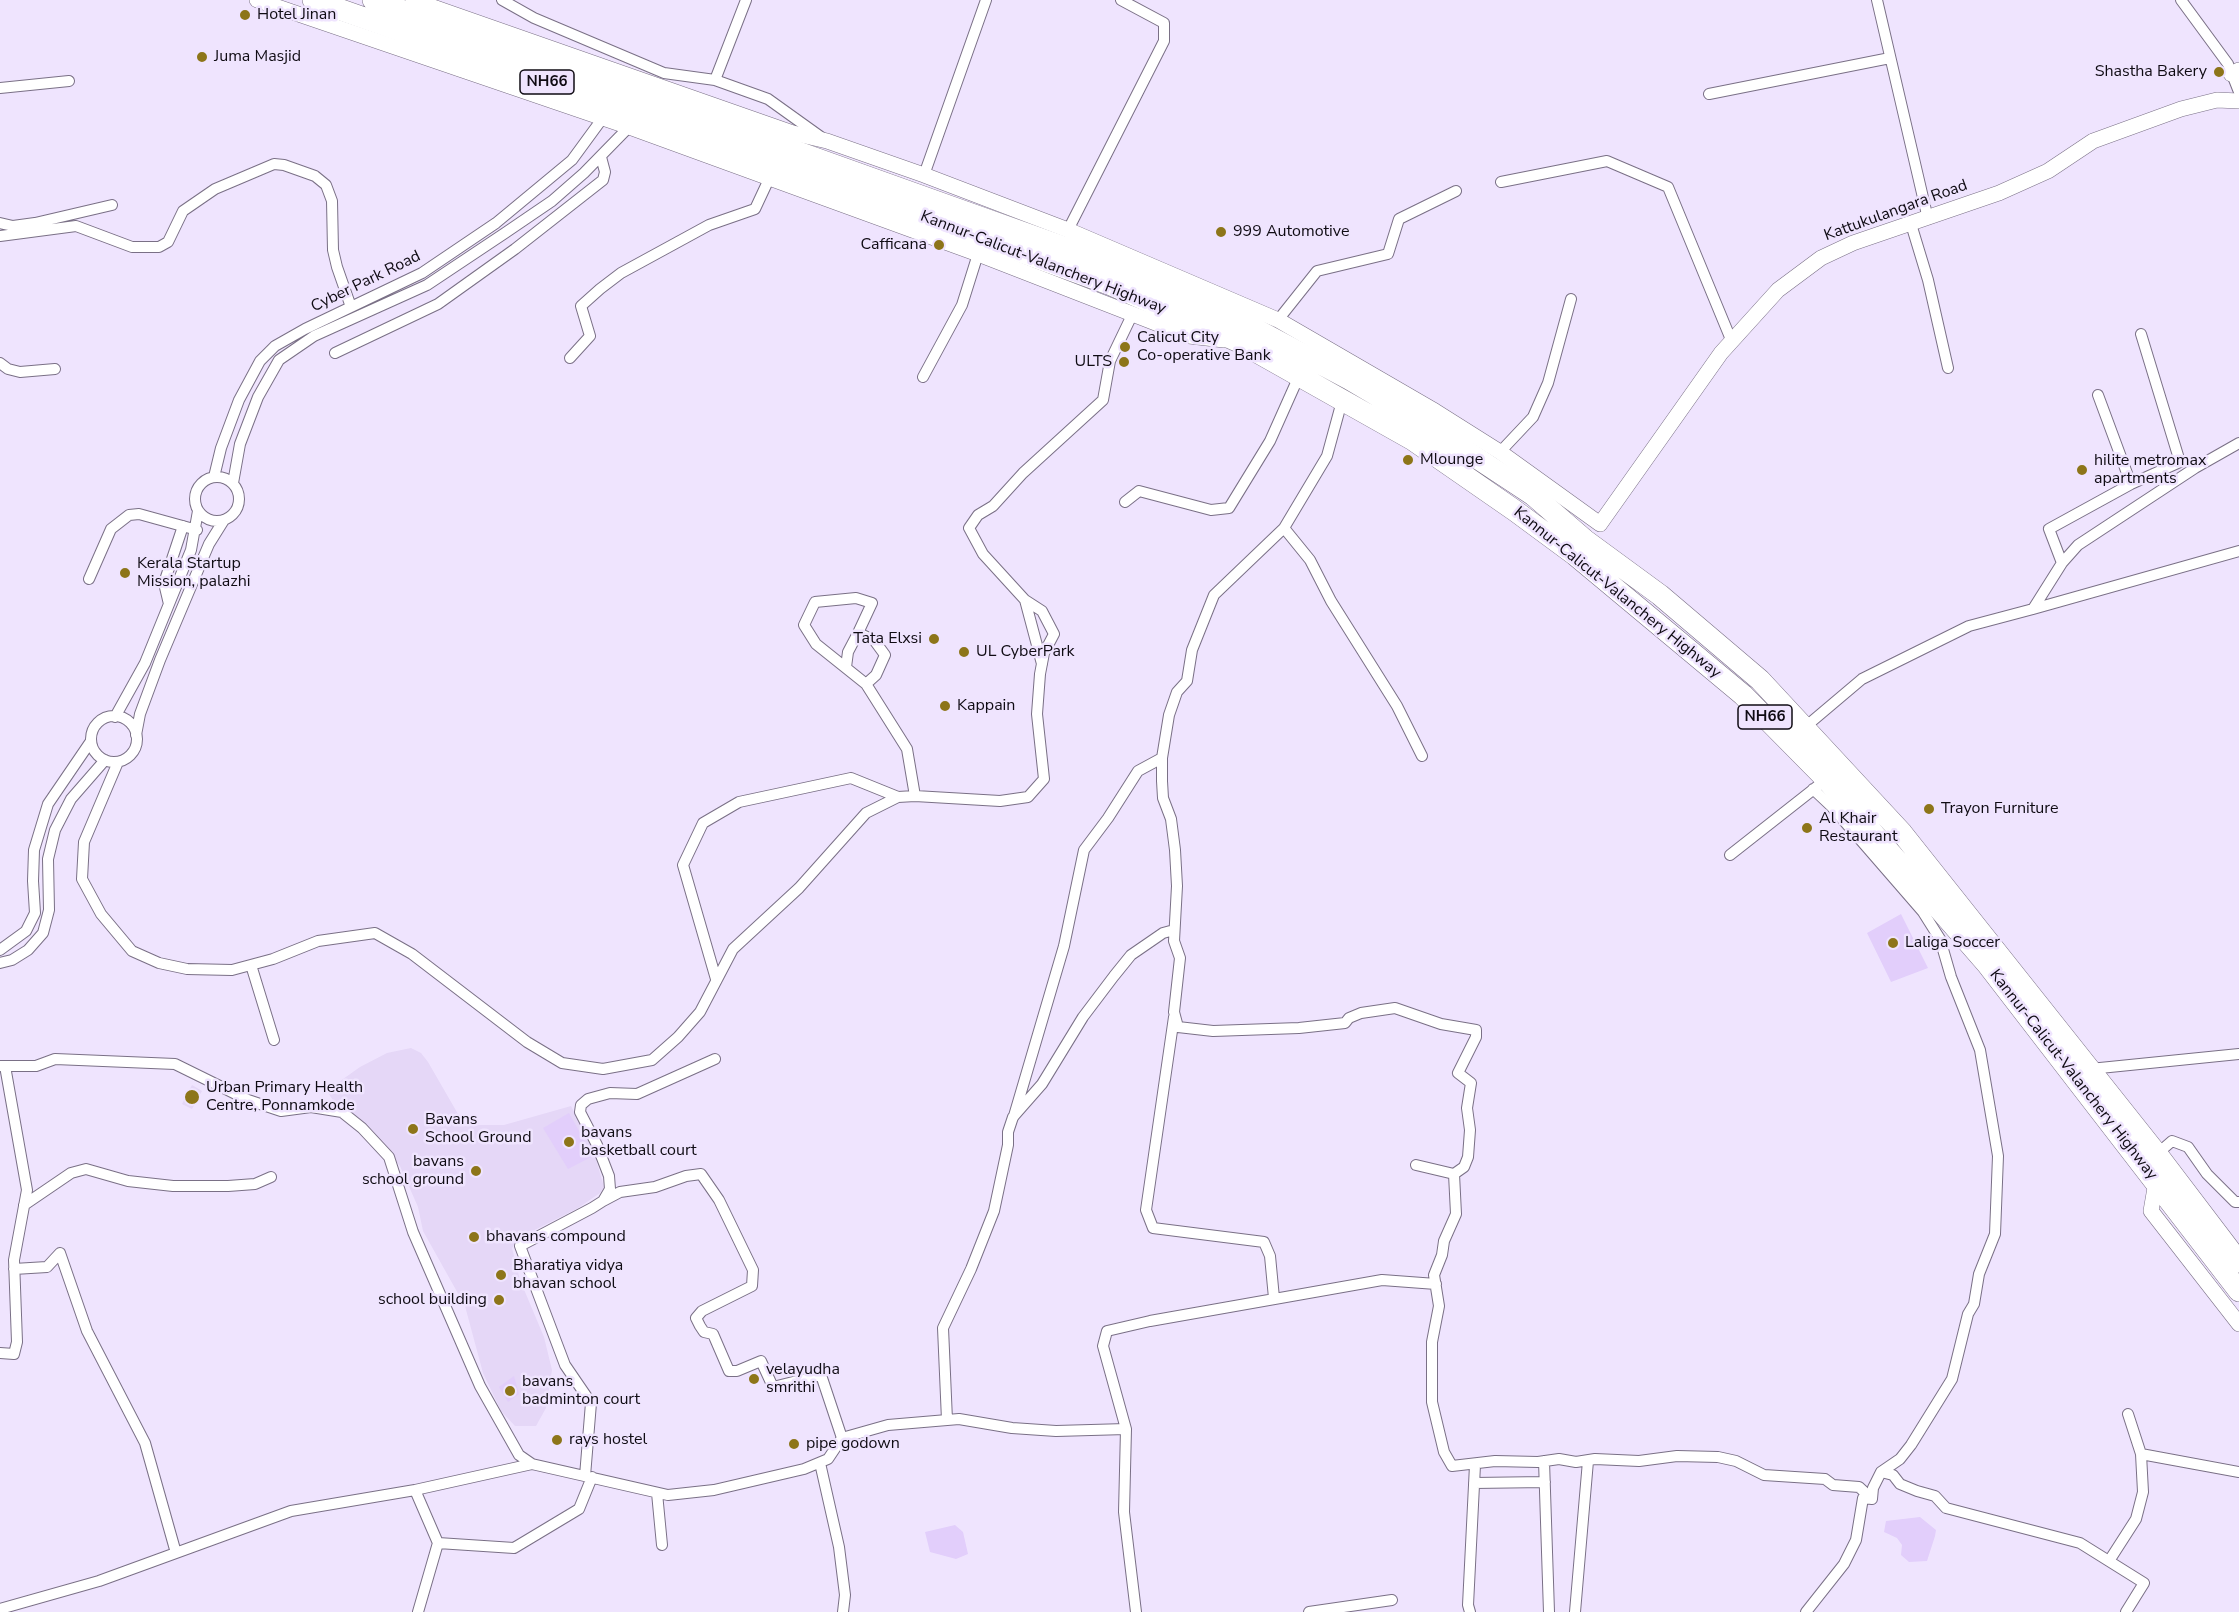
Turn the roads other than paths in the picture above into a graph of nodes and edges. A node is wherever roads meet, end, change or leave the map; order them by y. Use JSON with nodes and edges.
{"nodes":[{"id":1,"x":257,"y":0,"type":"edge"},
{"id":2,"x":313,"y":0,"type":"edge"},
{"id":3,"x":373,"y":0,"type":"edge"},
{"id":4,"x":413,"y":0,"type":"edge"},
{"id":5,"x":502,"y":0,"type":"edge"},
{"id":6,"x":746,"y":0,"type":"edge"},
{"id":7,"x":986,"y":0,"type":"edge"},
{"id":8,"x":1121,"y":0,"type":"edge"},
{"id":9,"x":1877,"y":0,"type":"edge"},
{"id":10,"x":2181,"y":0,"type":"edge"},
{"id":11,"x":1890,"y":58,"type":"junction"},
{"id":12,"x":2235,"y":72,"type":"edge"},
{"id":13,"x":715,"y":80,"type":"junction"},
{"id":14,"x":69,"y":81,"type":"dead end"},
{"id":15,"x":0,"y":88,"type":"edge"},
{"id":16,"x":2239,"y":92,"type":"edge"},
{"id":17,"x":1709,"y":94,"type":"dead end"},
{"id":18,"x":2239,"y":101,"type":"edge"},
{"id":19,"x":602,"y":119,"type":"junction"},
{"id":20,"x":629,"y":128,"type":"junction"},
{"id":21,"x":827,"y":141,"type":"junction"},
{"id":22,"x":601,"y":157,"type":"junction"},
{"id":23,"x":781,"y":164,"type":"junction"},
{"id":24,"x":924,"y":175,"type":"junction"},
{"id":25,"x":1501,"y":182,"type":"dead end"},
{"id":26,"x":1456,"y":191,"type":"dead end"},
{"id":27,"x":112,"y":205,"type":"dead end"},
{"id":28,"x":1928,"y":219,"type":"junction"},
{"id":29,"x":0,"y":223,"type":"edge"},
{"id":30,"x":60,"y":223,"type":"junction"},
{"id":31,"x":1911,"y":224,"type":"junction"},
{"id":32,"x":1068,"y":230,"type":"junction"},
{"id":33,"x":0,"y":236,"type":"edge"},
{"id":34,"x":978,"y":254,"type":"junction"},
{"id":35,"x":1570,"y":299,"type":"dead end"},
{"id":36,"x":351,"y":307,"type":"junction"},
{"id":37,"x":1133,"y":313,"type":"junction"},
{"id":38,"x":1278,"y":320,"type":"junction"},
{"id":39,"x":2141,"y":334,"type":"dead end"},
{"id":40,"x":1239,"y":342,"type":"junction"},
{"id":41,"x":1732,"y":342,"type":"junction"},
{"id":42,"x":335,"y":353,"type":"dead end"},
{"id":43,"x":570,"y":358,"type":"dead end"},
{"id":44,"x":0,"y":363,"type":"edge"},
{"id":45,"x":1948,"y":368,"type":"dead end"},
{"id":46,"x":55,"y":369,"type":"dead end"},
{"id":47,"x":1299,"y":376,"type":"junction"},
{"id":48,"x":923,"y":377,"type":"dead end"},
{"id":49,"x":2098,"y":395,"type":"dead end"},
{"id":50,"x":1342,"y":401,"type":"junction"},
{"id":51,"x":2239,"y":443,"type":"edge"},
{"id":52,"x":1500,"y":452,"type":"junction"},
{"id":53,"x":214,"y":477,"type":"junction"},
{"id":54,"x":233,"y":483,"type":"junction"},
{"id":55,"x":2131,"y":484,"type":"junction"},
{"id":56,"x":1125,"y":502,"type":"dead end"},
{"id":57,"x":198,"y":511,"type":"junction"},
{"id":58,"x":224,"y":520,"type":"junction"},
{"id":59,"x":183,"y":526,"type":"junction"},
{"id":60,"x":1284,"y":528,"type":"junction"},
{"id":61,"x":197,"y":530,"type":"junction"},
{"id":62,"x":2239,"y":552,"type":"edge"},
{"id":63,"x":2062,"y":563,"type":"junction"},
{"id":64,"x":89,"y":579,"type":"dead end"},
{"id":65,"x":1025,"y":600,"type":"junction"},
{"id":66,"x":169,"y":604,"type":"junction"},
{"id":67,"x":2033,"y":609,"type":"junction"},
{"id":68,"x":858,"y":633,"type":"junction"},
{"id":69,"x":1042,"y":666,"type":"junction"},
{"id":70,"x":846,"y":667,"type":"junction"},
{"id":71,"x":866,"y":684,"type":"junction"},
{"id":72,"x":115,"y":717,"type":"junction"},
{"id":73,"x":1804,"y":728,"type":"junction"},
{"id":74,"x":136,"y":735,"type":"junction"},
{"id":75,"x":91,"y":741,"type":"junction"},
{"id":76,"x":1422,"y":756,"type":"dead end"},
{"id":77,"x":1162,"y":758,"type":"junction"},
{"id":78,"x":105,"y":760,"type":"junction"},
{"id":79,"x":118,"y":762,"type":"junction"},
{"id":80,"x":1820,"y":784,"type":"junction"},
{"id":81,"x":915,"y":796,"type":"junction"},
{"id":82,"x":898,"y":797,"type":"junction"},
{"id":83,"x":1730,"y":855,"type":"dead end"},
{"id":84,"x":1174,"y":930,"type":"junction"},
{"id":85,"x":0,"y":950,"type":"edge"},
{"id":86,"x":0,"y":963,"type":"edge"},
{"id":87,"x":251,"y":964,"type":"junction"},
{"id":88,"x":716,"y":979,"type":"junction"},
{"id":89,"x":1174,"y":1012,"type":"junction"},
{"id":90,"x":274,"y":1040,"type":"dead end"},
{"id":91,"x":2239,"y":1054,"type":"edge"},
{"id":92,"x":715,"y":1059,"type":"dead end"},
{"id":93,"x":2,"y":1066,"type":"edge"},
{"id":94,"x":2090,"y":1069,"type":"junction"},
{"id":95,"x":1013,"y":1116,"type":"junction"},
{"id":96,"x":2157,"y":1154,"type":"junction"},
{"id":97,"x":1416,"y":1165,"type":"dead end"},
{"id":98,"x":1454,"y":1174,"type":"junction"},
{"id":99,"x":271,"y":1177,"type":"dead end"},
{"id":100,"x":2156,"y":1182,"type":"junction"},
{"id":101,"x":603,"y":1201,"type":"junction"},
{"id":102,"x":2239,"y":1202,"type":"edge"},
{"id":103,"x":24,"y":1204,"type":"junction"},
{"id":104,"x":2239,"y":1262,"type":"edge"},
{"id":105,"x":14,"y":1269,"type":"junction"},
{"id":106,"x":1436,"y":1284,"type":"junction"},
{"id":107,"x":2239,"y":1291,"type":"edge"},
{"id":108,"x":1274,"y":1298,"type":"junction"},
{"id":109,"x":2239,"y":1324,"type":"edge"},
{"id":110,"x":0,"y":1353,"type":"edge"},
{"id":111,"x":2128,"y":1414,"type":"dead end"},
{"id":112,"x":947,"y":1420,"type":"junction"},
{"id":113,"x":1126,"y":1429,"type":"junction"},
{"id":114,"x":842,"y":1438,"type":"junction"},
{"id":115,"x":2141,"y":1454,"type":"junction"},
{"id":116,"x":1544,"y":1461,"type":"junction"},
{"id":117,"x":1588,"y":1461,"type":"junction"},
{"id":118,"x":820,"y":1462,"type":"junction"},
{"id":119,"x":532,"y":1464,"type":"junction"},
{"id":120,"x":1474,"y":1465,"type":"junction"},
{"id":121,"x":1881,"y":1472,"type":"junction"},
{"id":122,"x":2239,"y":1472,"type":"edge"},
{"id":123,"x":589,"y":1476,"type":"junction"},
{"id":124,"x":1545,"y":1482,"type":"junction"},
{"id":125,"x":1474,"y":1483,"type":"junction"},
{"id":126,"x":415,"y":1490,"type":"junction"},
{"id":127,"x":657,"y":1492,"type":"junction"},
{"id":128,"x":1872,"y":1499,"type":"junction"},
{"id":129,"x":438,"y":1543,"type":"junction"},
{"id":130,"x":662,"y":1545,"type":"dead end"},
{"id":131,"x":176,"y":1553,"type":"junction"},
{"id":132,"x":2109,"y":1561,"type":"junction"},
{"id":133,"x":1392,"y":1600,"type":"dead end"},
{"id":134,"x":0,"y":1609,"type":"edge"},
{"id":135,"x":417,"y":1612,"type":"edge"},
{"id":136,"x":843,"y":1612,"type":"edge"},
{"id":137,"x":1136,"y":1612,"type":"edge"},
{"id":138,"x":1309,"y":1612,"type":"edge"},
{"id":139,"x":1470,"y":1612,"type":"edge"},
{"id":140,"x":1549,"y":1612,"type":"edge"},
{"id":141,"x":1575,"y":1612,"type":"edge"},
{"id":142,"x":1806,"y":1612,"type":"edge"},
{"id":143,"x":2126,"y":1612,"type":"edge"}],
"edges":[{"from":1,"to":19,"type":"street"},
{"from":2,"to":23,"type":"highway","name":"Kannur-Calicut-Valanchery Highway","number":"NH66"},
{"from":3,"to":23,"type":"highway","number":"NH66"},
{"from":4,"to":21,"type":"street"},
{"from":5,"to":13,"type":"street"},
{"from":6,"to":13,"type":"street"},
{"from":7,"to":24,"type":"street"},
{"from":8,"to":32,"type":"street"},
{"from":9,"to":11,"type":"street"},
{"from":10,"to":12,"type":"street"},
{"from":11,"to":17,"type":"street"},
{"from":11,"to":28,"type":"street"},
{"from":12,"to":16,"type":"street"},
{"from":13,"to":21,"type":"street"},
{"from":14,"to":15,"type":"street"},
{"from":18,"to":28,"type":"street","name":"Kattukulangara Road"},
{"from":19,"to":20,"type":"street"},
{"from":19,"to":36,"type":"street","name":"Cyber Park Road"},
{"from":20,"to":22,"type":"street"},
{"from":20,"to":23,"type":"street"},
{"from":21,"to":24,"type":"street"},
{"from":22,"to":42,"type":"street"},
{"from":22,"to":54,"type":"street"},
{"from":23,"to":34,"type":"street"},
{"from":23,"to":40,"type":"highway","name":"Kannur-Calicut-Valanchery Highway","number":"NH66"},
{"from":23,"to":43,"type":"street"},
{"from":23,"to":73,"type":"highway","name":"Kannur-Calicut-Valanchery Highway","number":"NH66"},
{"from":24,"to":32,"type":"street"},
{"from":25,"to":41,"type":"street"},
{"from":26,"to":38,"type":"street"},
{"from":27,"to":30,"type":"street"},
{"from":28,"to":31,"type":"street","name":"Kattukulangara Road"},
{"from":29,"to":30,"type":"street"},
{"from":30,"to":33,"type":"street"},
{"from":30,"to":36,"type":"street"},
{"from":31,"to":41,"type":"street","name":"Kattukulangara Road"},
{"from":31,"to":45,"type":"street"},
{"from":32,"to":38,"type":"street"},
{"from":34,"to":37,"type":"street"},
{"from":34,"to":48,"type":"street"},
{"from":35,"to":52,"type":"street"},
{"from":36,"to":53,"type":"street","name":"Cyber Park Road"},
{"from":37,"to":40,"type":"street"},
{"from":37,"to":65,"type":"street"},
{"from":38,"to":52,"type":"street"},
{"from":39,"to":55,"type":"street"},
{"from":40,"to":47,"type":"highway","name":"Kannur-Calicut-Valanchery Highway","number":"NH66"},
{"from":41,"to":52,"type":"street","name":"Kattukulangara Road"},
{"from":44,"to":46,"type":"street"},
{"from":47,"to":50,"type":"highway","name":"Kannur-Calicut-Valanchery Highway","number":"NH66"},
{"from":47,"to":56,"type":"street"},
{"from":49,"to":55,"type":"street"},
{"from":50,"to":60,"type":"street"},
{"from":50,"to":80,"type":"highway","name":"Kannur-Calicut-Valanchery Highway","number":"NH66"},
{"from":51,"to":63,"type":"street"},
{"from":53,"to":54,"type":"street"},
{"from":53,"to":57,"type":"street"},
{"from":54,"to":58,"type":"street"},
{"from":55,"to":63,"type":"street"},
{"from":57,"to":58,"type":"street"},
{"from":57,"to":61,"type":"street"},
{"from":58,"to":74,"type":"street"},
{"from":59,"to":61,"type":"street"},
{"from":59,"to":64,"type":"street"},
{"from":59,"to":66,"type":"street"},
{"from":60,"to":76,"type":"street"},
{"from":60,"to":77,"type":"street"},
{"from":61,"to":66,"type":"street"},
{"from":62,"to":67,"type":"street"},
{"from":63,"to":67,"type":"street"},
{"from":65,"to":69,"type":"street"},
{"from":65,"to":69,"type":"street"},
{"from":66,"to":72,"type":"street"},
{"from":67,"to":73,"type":"street"},
{"from":68,"to":70,"type":"street"},
{"from":68,"to":70,"type":"street"},
{"from":68,"to":71,"type":"street"},
{"from":69,"to":81,"type":"street"},
{"from":70,"to":71,"type":"street"},
{"from":71,"to":81,"type":"street"},
{"from":72,"to":74,"type":"street"},
{"from":72,"to":75,"type":"street"},
{"from":73,"to":94,"type":"highway","name":"Kannur-Calicut-Valanchery Highway","number":"NH66"},
{"from":74,"to":79,"type":"street"},
{"from":75,"to":78,"type":"street"},
{"from":75,"to":85,"type":"street"},
{"from":77,"to":84,"type":"street"},
{"from":77,"to":95,"type":"street"},
{"from":78,"to":79,"type":"street"},
{"from":78,"to":86,"type":"street"},
{"from":79,"to":87,"type":"street"},
{"from":80,"to":83,"type":"street"},
{"from":80,"to":100,"type":"highway","name":"Kannur-Calicut-Valanchery Highway","number":"NH66"},
{"from":80,"to":121,"type":"street"},
{"from":81,"to":82,"type":"street"},
{"from":82,"to":88,"type":"street"},
{"from":82,"to":88,"type":"street"},
{"from":84,"to":89,"type":"street"},
{"from":84,"to":95,"type":"street"},
{"from":87,"to":88,"type":"street"},
{"from":87,"to":90,"type":"street"},
{"from":89,"to":98,"type":"street"},
{"from":89,"to":108,"type":"street"},
{"from":91,"to":94,"type":"street"},
{"from":92,"to":101,"type":"street"},
{"from":93,"to":103,"type":"street"},
{"from":93,"to":119,"type":"street"},
{"from":94,"to":96,"type":"highway","name":"Kannur-Calicut-Valanchery Highway","number":"NH66"},
{"from":95,"to":112,"type":"street"},
{"from":96,"to":102,"type":"street"},
{"from":96,"to":104,"type":"highway","name":"Kannur-Calicut-Valanchery Highway","number":"NH66"},
{"from":97,"to":98,"type":"street"},
{"from":98,"to":106,"type":"street"},
{"from":99,"to":103,"type":"street"},
{"from":100,"to":107,"type":"highway","name":"Kannur-Calicut-Valanchery Highway","number":"NH66"},
{"from":100,"to":109,"type":"street"},
{"from":101,"to":114,"type":"street"},
{"from":101,"to":123,"type":"street"},
{"from":103,"to":105,"type":"street"},
{"from":105,"to":110,"type":"street"},
{"from":105,"to":131,"type":"street"},
{"from":106,"to":108,"type":"street"},
{"from":106,"to":120,"type":"street"},
{"from":108,"to":113,"type":"street"},
{"from":111,"to":115,"type":"street"},
{"from":112,"to":113,"type":"street"},
{"from":112,"to":114,"type":"street"},
{"from":113,"to":137,"type":"street"},
{"from":114,"to":118,"type":"street"},
{"from":115,"to":122,"type":"street"},
{"from":115,"to":132,"type":"street"},
{"from":116,"to":117,"type":"street"},
{"from":116,"to":120,"type":"street"},
{"from":116,"to":124,"type":"street"},
{"from":117,"to":128,"type":"street"},
{"from":117,"to":141,"type":"street"},
{"from":118,"to":127,"type":"street"},
{"from":118,"to":136,"type":"street"},
{"from":119,"to":123,"type":"street"},
{"from":119,"to":126,"type":"street"},
{"from":120,"to":125,"type":"street"},
{"from":121,"to":128,"type":"street"},
{"from":121,"to":132,"type":"street"},
{"from":123,"to":127,"type":"street"},
{"from":123,"to":129,"type":"street"},
{"from":124,"to":125,"type":"street"},
{"from":124,"to":140,"type":"street"},
{"from":125,"to":139,"type":"street"},
{"from":126,"to":129,"type":"street"},
{"from":126,"to":131,"type":"street"},
{"from":127,"to":130,"type":"street"},
{"from":128,"to":142,"type":"street"},
{"from":129,"to":135,"type":"street"},
{"from":131,"to":134,"type":"street"},
{"from":132,"to":143,"type":"street"},
{"from":133,"to":138,"type":"street"}]}
